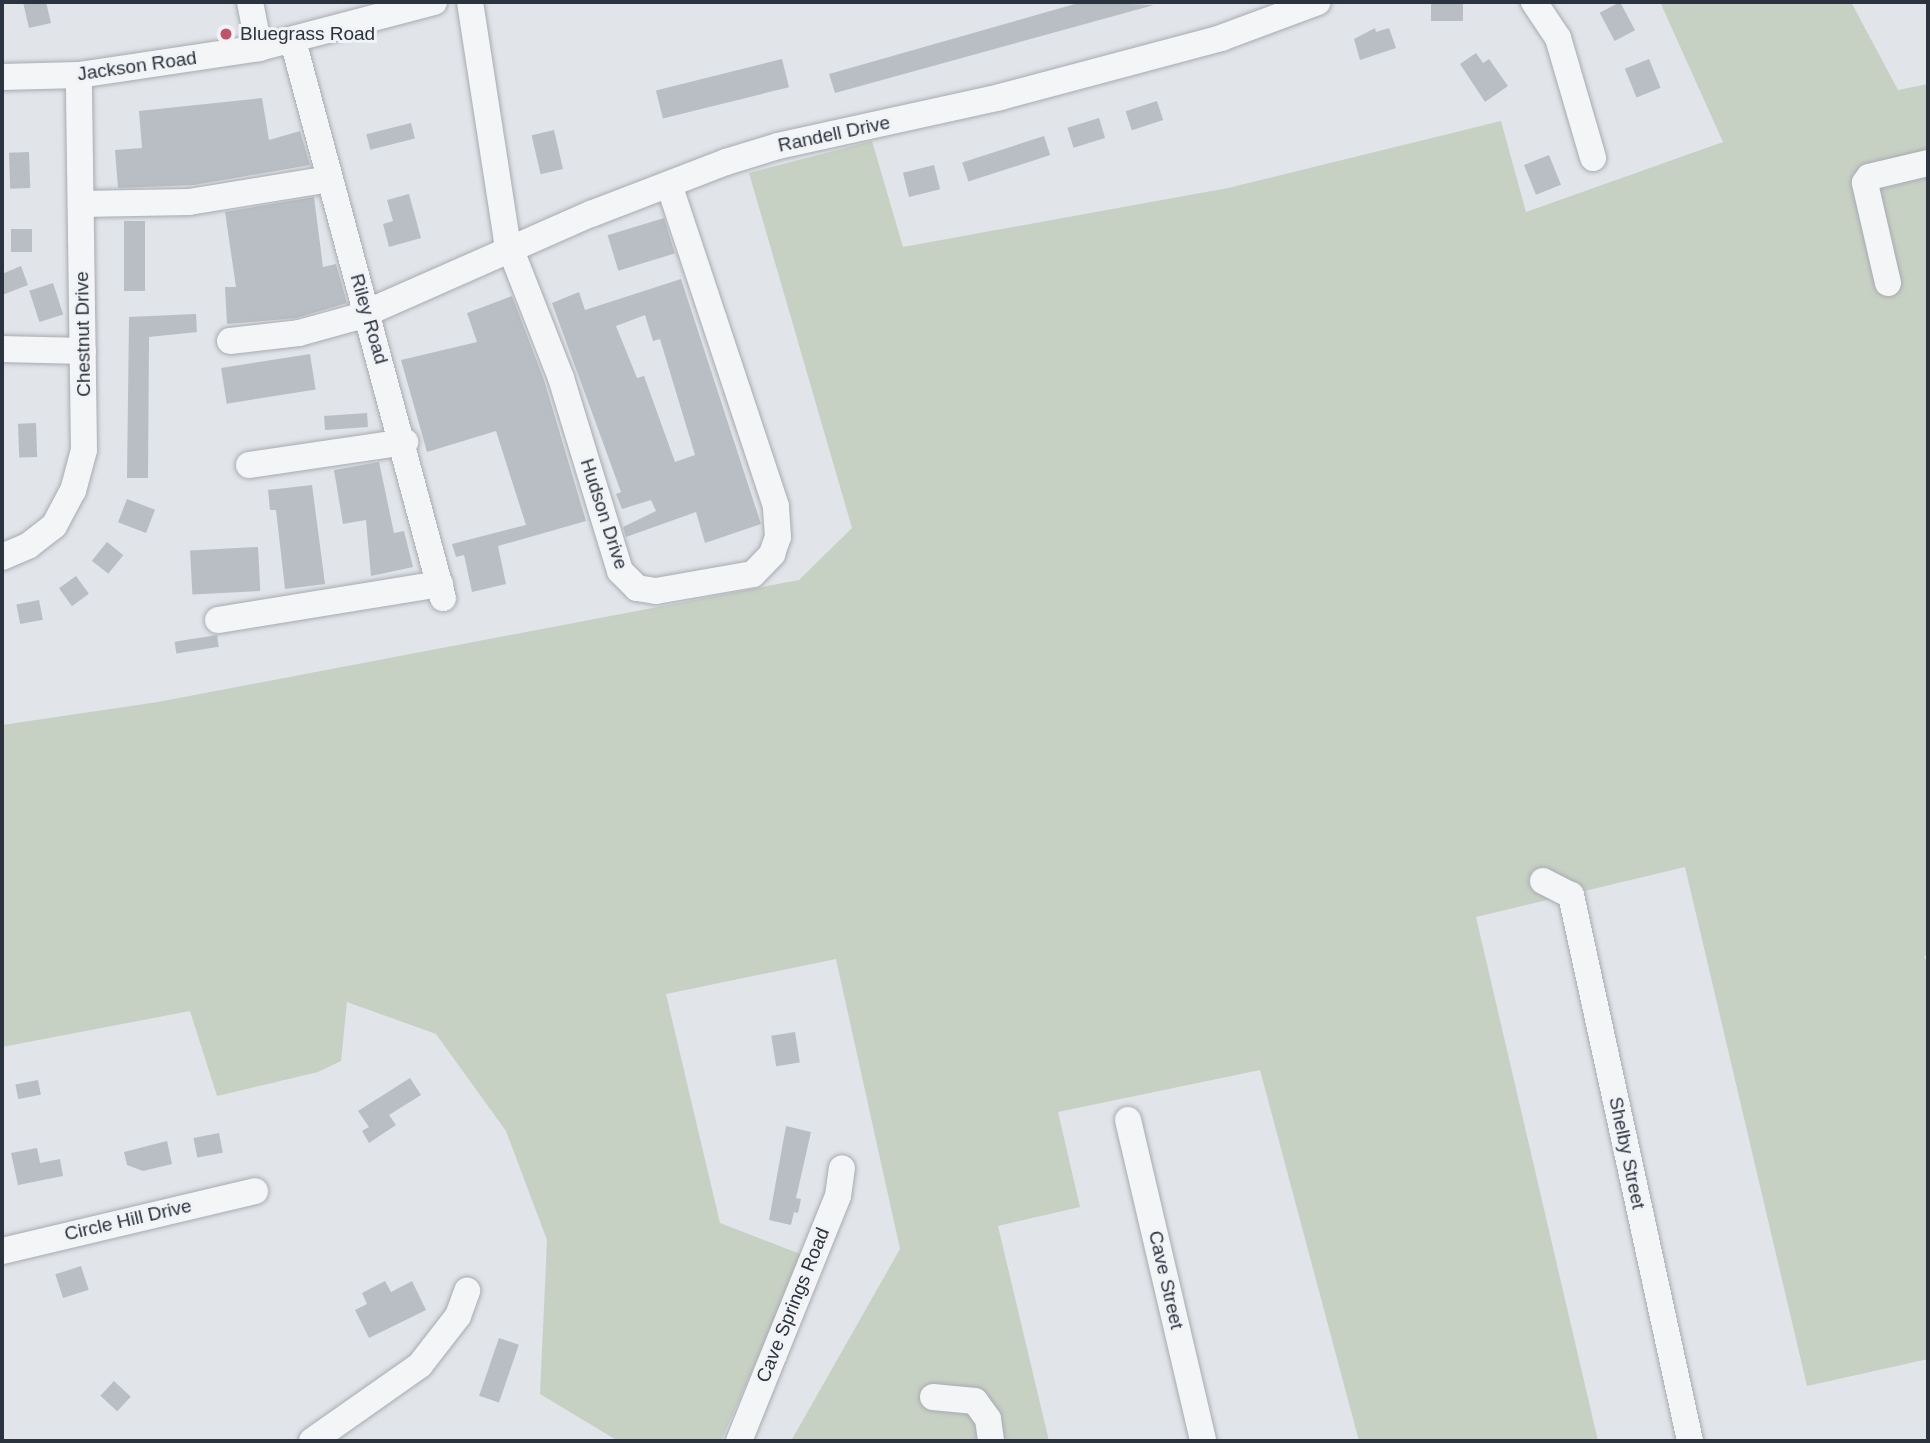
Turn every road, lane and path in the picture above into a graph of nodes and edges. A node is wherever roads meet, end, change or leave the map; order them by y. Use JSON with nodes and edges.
{"nodes":[{"id":1,"x":250,"y":2,"type":"edge"},
{"id":2,"x":434,"y":2,"type":"edge"},
{"id":3,"x":470,"y":2,"type":"edge"},
{"id":4,"x":1318,"y":2,"type":"edge"},
{"id":5,"x":1534,"y":2,"type":"edge"},
{"id":6,"x":293,"y":41,"type":"junction"},
{"id":7,"x":259,"y":48,"type":"junction"},
{"id":8,"x":79,"y":75,"type":"junction"},
{"id":9,"x":2,"y":78,"type":"edge"},
{"id":10,"x":1593,"y":159,"type":"dead end"},
{"id":11,"x":1928,"y":163,"type":"edge"},
{"id":12,"x":329,"y":179,"type":"junction"},
{"id":13,"x":669,"y":184,"type":"junction"},
{"id":14,"x":81,"y":204,"type":"junction"},
{"id":15,"x":511,"y":248,"type":"junction"},
{"id":16,"x":1888,"y":283,"type":"dead end"},
{"id":17,"x":367,"y":313,"type":"junction"},
{"id":18,"x":230,"y":341,"type":"dead end"},
{"id":19,"x":2,"y":349,"type":"edge"},
{"id":20,"x":83,"y":351,"type":"junction"},
{"id":21,"x":405,"y":442,"type":"junction"},
{"id":22,"x":249,"y":465,"type":"dead end"},
{"id":23,"x":2,"y":557,"type":"edge"},
{"id":24,"x":218,"y":620,"type":"dead end"},
{"id":25,"x":1543,"y":881,"type":"dead end"},
{"id":26,"x":1128,"y":1120,"type":"dead end"},
{"id":27,"x":842,"y":1168,"type":"dead end"},
{"id":28,"x":255,"y":1191,"type":"dead end"},
{"id":29,"x":2,"y":1251,"type":"edge"},
{"id":30,"x":467,"y":1291,"type":"dead end"},
{"id":31,"x":933,"y":1397,"type":"dead end"},
{"id":32,"x":312,"y":1441,"type":"edge"},
{"id":33,"x":739,"y":1441,"type":"edge"},
{"id":34,"x":991,"y":1441,"type":"edge"},
{"id":35,"x":1203,"y":1441,"type":"edge"},
{"id":36,"x":1690,"y":1441,"type":"edge"}],
"edges":[{"from":1,"to":7,"type":"street"},
{"from":2,"to":6,"type":"street","name":"Jackson Road"},
{"from":3,"to":15,"type":"street","name":"Hudson Drive"},
{"from":4,"to":13,"type":"street","name":"Randell Drive"},
{"from":5,"to":10,"type":"street"},
{"from":6,"to":7,"type":"street","name":"Jackson Road"},
{"from":6,"to":12,"type":"street","name":"Riley Road"},
{"from":7,"to":8,"type":"street","name":"Jackson Road"},
{"from":8,"to":9,"type":"street","name":"Jackson Road"},
{"from":8,"to":14,"type":"street","name":"Chestnut Drive"},
{"from":11,"to":16,"type":"street"},
{"from":12,"to":14,"type":"street"},
{"from":12,"to":17,"type":"street","name":"Riley Road"},
{"from":13,"to":15,"type":"street","name":"Randell Drive"},
{"from":13,"to":15,"type":"street","name":"Hudson Drive"},
{"from":14,"to":20,"type":"street","name":"Chestnut Drive"},
{"from":15,"to":17,"type":"street","name":"Randell Drive"},
{"from":17,"to":18,"type":"street","name":"Randell Drive"},
{"from":17,"to":21,"type":"street","name":"Riley Road"},
{"from":19,"to":20,"type":"street"},
{"from":20,"to":23,"type":"street","name":"Chestnut Drive"},
{"from":21,"to":22,"type":"street"},
{"from":21,"to":24,"type":"street","name":"Riley Road"},
{"from":25,"to":36,"type":"street","name":"Shelby Street"},
{"from":26,"to":35,"type":"street","name":"Cave Street"},
{"from":27,"to":33,"type":"street","name":"Cave Springs Road"},
{"from":28,"to":29,"type":"street","name":"Circle Hill Drive"},
{"from":30,"to":32,"type":"street"},
{"from":31,"to":34,"type":"street"}]}
